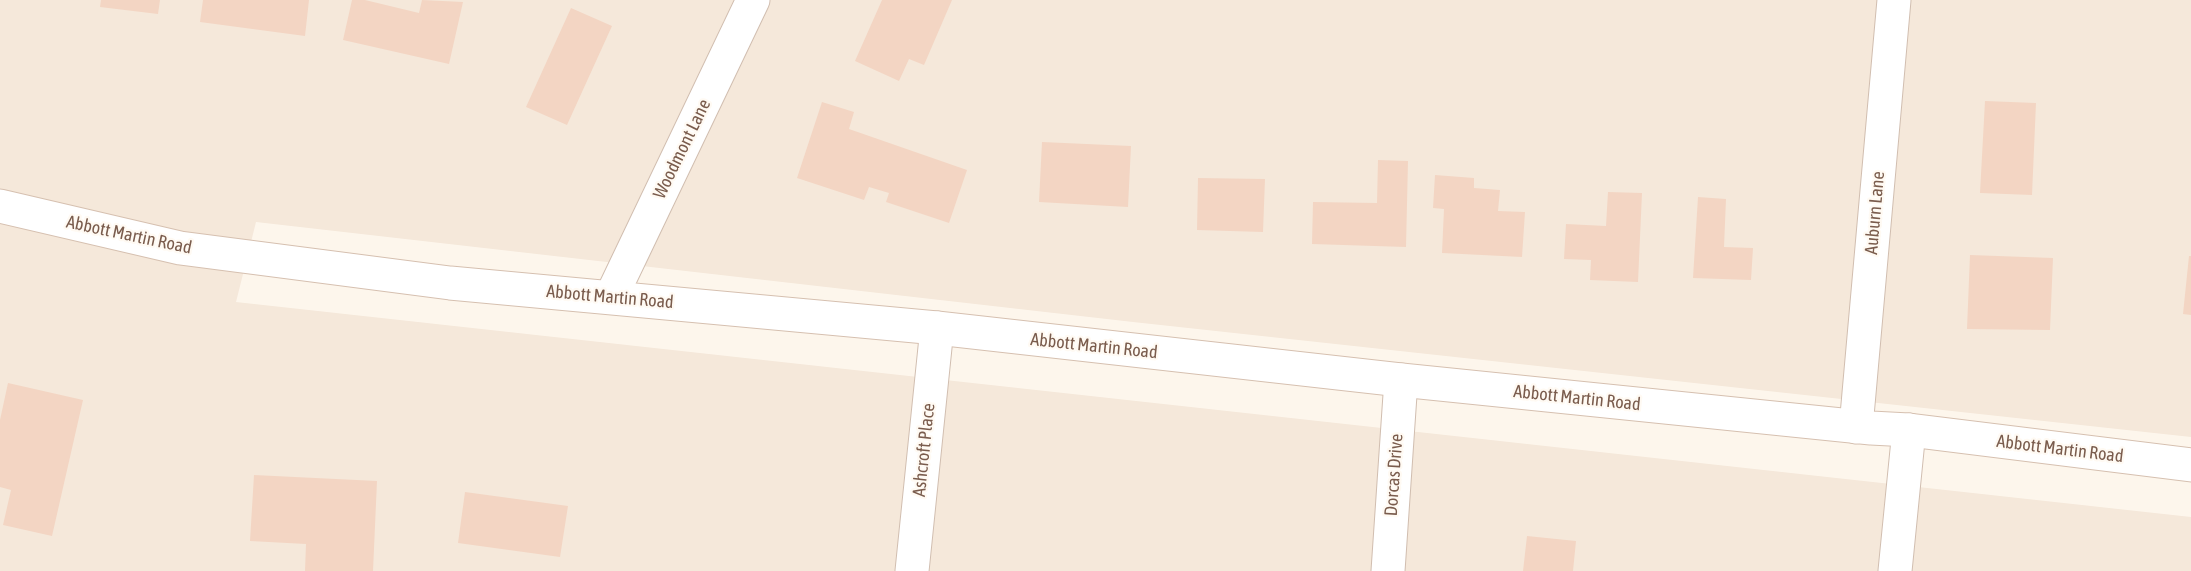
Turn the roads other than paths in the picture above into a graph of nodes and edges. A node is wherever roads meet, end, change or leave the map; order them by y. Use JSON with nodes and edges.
{"nodes":[{"id":1,"x":753,"y":0,"type":"edge"},
{"id":2,"x":1894,"y":0,"type":"edge"},
{"id":3,"x":0,"y":206,"type":"edge"},
{"id":4,"x":611,"y":297,"type":"junction"},
{"id":5,"x":937,"y":328,"type":"junction"},
{"id":6,"x":1401,"y":380,"type":"junction"},
{"id":7,"x":1856,"y":427,"type":"junction"},
{"id":8,"x":1909,"y":430,"type":"junction"},
{"id":9,"x":2191,"y":465,"type":"edge"},
{"id":10,"x":912,"y":571,"type":"edge"},
{"id":11,"x":1388,"y":571,"type":"edge"},
{"id":12,"x":1895,"y":571,"type":"edge"}],
"edges":[{"from":1,"to":4,"type":"main road","name":"Woodmont Lane"},
{"from":2,"to":7,"type":"main road","name":"Auburn Lane"},
{"from":3,"to":4,"type":"main road","name":"Abbott Martin Road"},
{"from":4,"to":5,"type":"main road","name":"Abbott Martin Road"},
{"from":5,"to":6,"type":"main road","name":"Abbott Martin Road"},
{"from":5,"to":10,"type":"main road","name":"Ashcroft Place"},
{"from":6,"to":7,"type":"main road","name":"Abbott Martin Road"},
{"from":6,"to":11,"type":"main road","name":"Dorcas Drive"},
{"from":7,"to":8,"type":"main road","name":"Abbott Martin Road"},
{"from":8,"to":9,"type":"main road","name":"Abbott Martin Road"},
{"from":8,"to":12,"type":"main road"}]}
